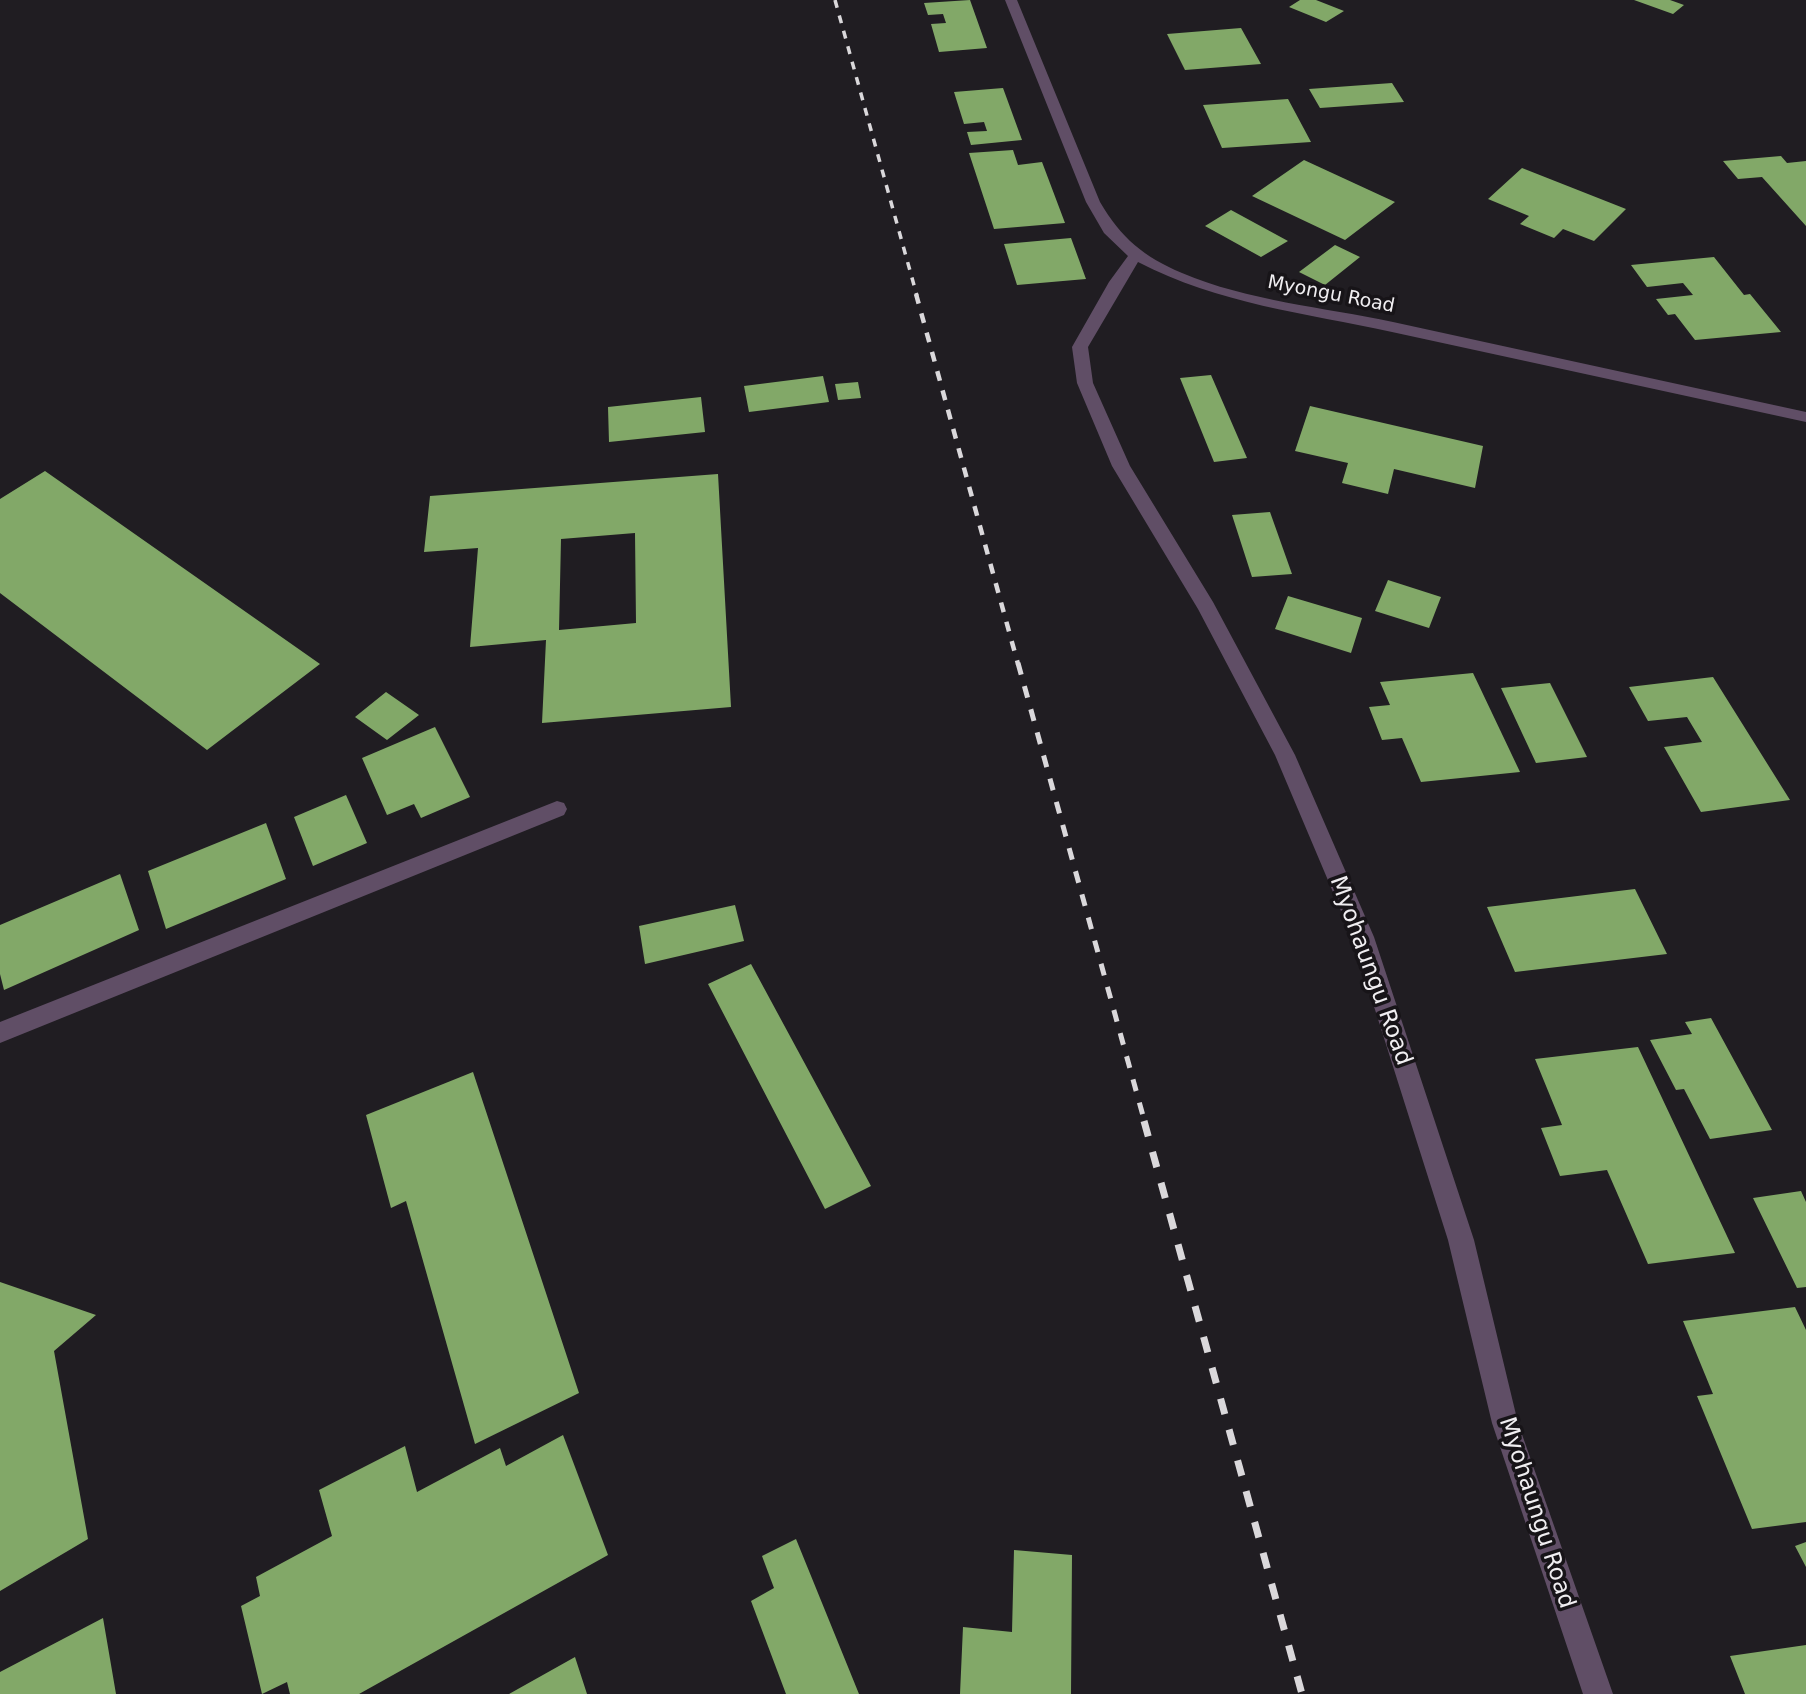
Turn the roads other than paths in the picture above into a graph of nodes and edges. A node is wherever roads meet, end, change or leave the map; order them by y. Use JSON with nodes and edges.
{"nodes":[{"id":1,"x":1011,"y":0,"type":"edge"},
{"id":2,"x":1136,"y":254,"type":"junction"},
{"id":3,"x":1806,"y":417,"type":"edge"},
{"id":4,"x":557,"y":809,"type":"dead end"},
{"id":5,"x":0,"y":1032,"type":"edge"},
{"id":6,"x":1598,"y":1694,"type":"edge"}],
"edges":[{"from":1,"to":2,"type":"street","name":"Myongu Road"},
{"from":2,"to":3,"type":"street","name":"Myongu Road"},
{"from":2,"to":6,"type":"street","name":"Myohaungu Road"},
{"from":4,"to":5,"type":"street"}]}
